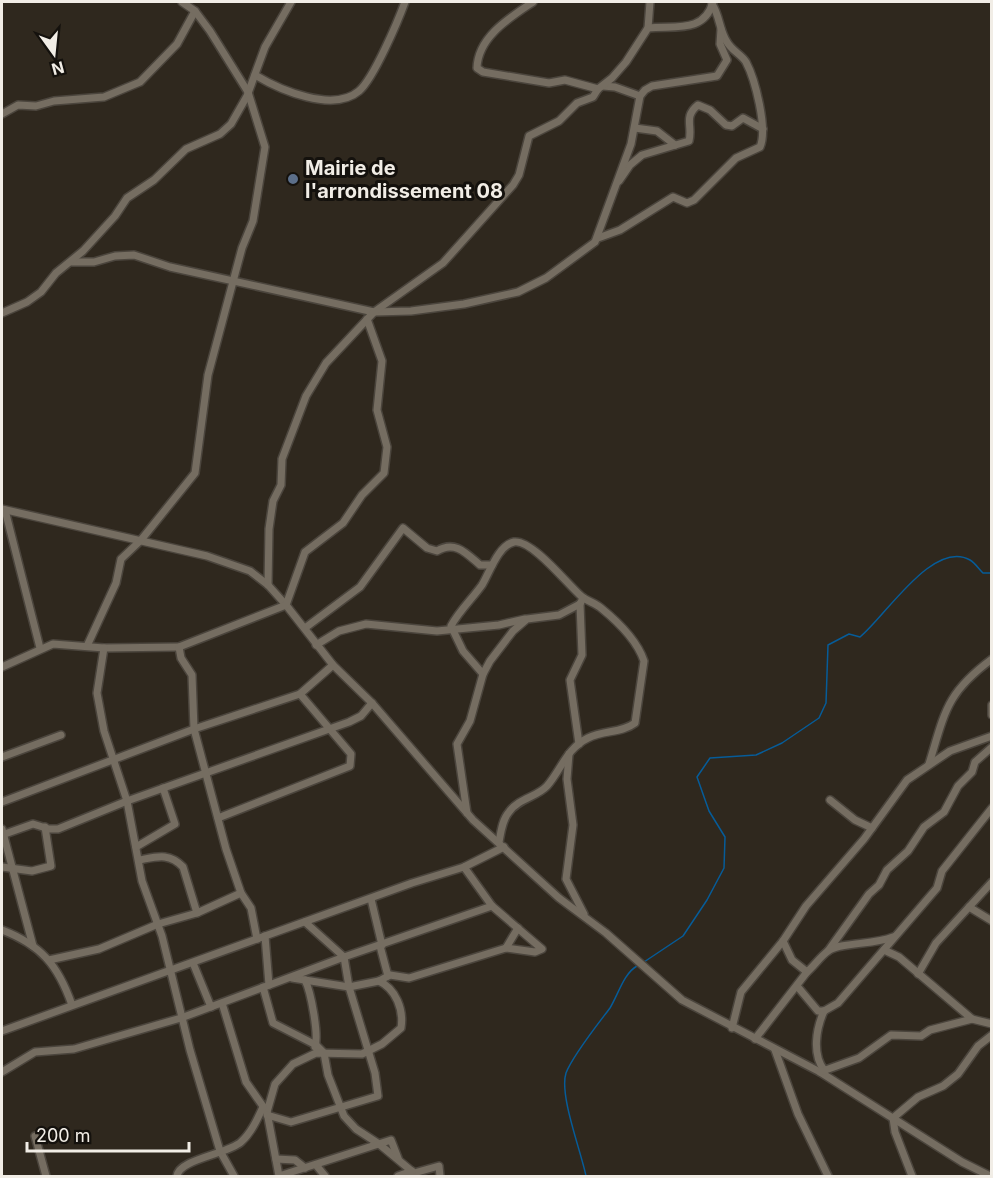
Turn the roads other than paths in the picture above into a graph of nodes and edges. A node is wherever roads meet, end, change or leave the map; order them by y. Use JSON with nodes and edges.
{"nodes":[{"id":1,"x":182,"y":2,"type":"edge"},
{"id":2,"x":291,"y":2,"type":"edge"},
{"id":3,"x":405,"y":2,"type":"edge"},
{"id":4,"x":533,"y":2,"type":"edge"},
{"id":5,"x":650,"y":2,"type":"edge"},
{"id":6,"x":712,"y":3,"type":"edge"},
{"id":7,"x":195,"y":11,"type":"junction"},
{"id":8,"x":648,"y":28,"type":"junction"},
{"id":9,"x":721,"y":28,"type":"junction"},
{"id":10,"x":255,"y":75,"type":"junction"},
{"id":11,"x":600,"y":87,"type":"junction"},
{"id":12,"x":248,"y":92,"type":"junction"},
{"id":13,"x":640,"y":96,"type":"junction"},
{"id":14,"x":2,"y":114,"type":"edge"},
{"id":15,"x":635,"y":128,"type":"junction"},
{"id":16,"x":763,"y":129,"type":"junction"},
{"id":17,"x":675,"y":145,"type":"junction"},
{"id":18,"x":614,"y":188,"type":"junction"},
{"id":19,"x":598,"y":238,"type":"junction"},
{"id":20,"x":72,"y":262,"type":"junction"},
{"id":21,"x":234,"y":281,"type":"junction"},
{"id":22,"x":374,"y":312,"type":"junction"},
{"id":23,"x":2,"y":313,"type":"edge"},
{"id":24,"x":367,"y":319,"type":"junction"},
{"id":25,"x":3,"y":510,"type":"edge"},
{"id":26,"x":141,"y":540,"type":"junction"},
{"id":27,"x":492,"y":565,"type":"junction"},
{"id":28,"x":268,"y":585,"type":"junction"},
{"id":29,"x":581,"y":601,"type":"junction"},
{"id":30,"x":286,"y":605,"type":"junction"},
{"id":31,"x":527,"y":619,"type":"junction"},
{"id":32,"x":304,"y":628,"type":"junction"},
{"id":33,"x":451,"y":629,"type":"junction"},
{"id":34,"x":316,"y":645,"type":"junction"},
{"id":35,"x":87,"y":646,"type":"junction"},
{"id":36,"x":179,"y":647,"type":"junction"},
{"id":37,"x":40,"y":648,"type":"junction"},
{"id":38,"x":104,"y":648,"type":"junction"},
{"id":39,"x":992,"y":659,"type":"edge"},
{"id":40,"x":333,"y":665,"type":"junction"},
{"id":41,"x":2,"y":666,"type":"edge"},
{"id":42,"x":483,"y":674,"type":"junction"},
{"id":43,"x":300,"y":694,"type":"junction"},
{"id":44,"x":372,"y":702,"type":"junction"},
{"id":45,"x":992,"y":705,"type":"edge"},
{"id":46,"x":992,"y":715,"type":"edge"},
{"id":47,"x":328,"y":728,"type":"junction"},
{"id":48,"x":194,"y":729,"type":"junction"},
{"id":49,"x":61,"y":735,"type":"dead end"},
{"id":50,"x":992,"y":736,"type":"edge"},
{"id":51,"x":579,"y":744,"type":"junction"},
{"id":52,"x":992,"y":747,"type":"edge"},
{"id":53,"x":570,"y":752,"type":"junction"},
{"id":54,"x":2,"y":757,"type":"edge"},
{"id":55,"x":112,"y":760,"type":"junction"},
{"id":56,"x":929,"y":764,"type":"junction"},
{"id":57,"x":206,"y":773,"type":"junction"},
{"id":58,"x":163,"y":788,"type":"junction"},
{"id":59,"x":830,"y":800,"type":"dead end"},
{"id":60,"x":127,"y":801,"type":"junction"},
{"id":61,"x":2,"y":802,"type":"edge"},
{"id":62,"x":992,"y":808,"type":"edge"},
{"id":63,"x":467,"y":813,"type":"junction"},
{"id":64,"x":218,"y":818,"type":"junction"},
{"id":65,"x":45,"y":827,"type":"junction"},
{"id":66,"x":872,"y":828,"type":"junction"},
{"id":67,"x":2,"y":833,"type":"edge"},
{"id":68,"x":502,"y":845,"type":"junction"},
{"id":69,"x":136,"y":847,"type":"junction"},
{"id":70,"x":139,"y":860,"type":"junction"},
{"id":71,"x":2,"y":867,"type":"edge"},
{"id":72,"x":464,"y":867,"type":"junction"},
{"id":73,"x":12,"y":870,"type":"junction"},
{"id":74,"x":990,"y":884,"type":"edge"},
{"id":75,"x":242,"y":893,"type":"junction"},
{"id":76,"x":371,"y":899,"type":"junction"},
{"id":77,"x":492,"y":906,"type":"junction"},
{"id":78,"x":969,"y":907,"type":"junction"},
{"id":79,"x":196,"y":913,"type":"junction"},
{"id":80,"x":586,"y":918,"type":"junction"},
{"id":81,"x":992,"y":921,"type":"edge"},
{"id":82,"x":305,"y":922,"type":"junction"},
{"id":83,"x":158,"y":924,"type":"junction"},
{"id":84,"x":518,"y":928,"type":"junction"},
{"id":85,"x":2,"y":930,"type":"edge"},
{"id":86,"x":896,"y":936,"type":"junction"},
{"id":87,"x":261,"y":937,"type":"junction"},
{"id":88,"x":783,"y":941,"type":"junction"},
{"id":89,"x":33,"y":946,"type":"junction"},
{"id":90,"x":381,"y":946,"type":"junction"},
{"id":91,"x":506,"y":948,"type":"junction"},
{"id":92,"x":884,"y":950,"type":"junction"},
{"id":93,"x":828,"y":951,"type":"junction"},
{"id":94,"x":344,"y":957,"type":"junction"},
{"id":95,"x":49,"y":960,"type":"junction"},
{"id":96,"x":193,"y":963,"type":"junction"},
{"id":97,"x":171,"y":972,"type":"junction"},
{"id":98,"x":807,"y":972,"type":"junction"},
{"id":99,"x":918,"y":974,"type":"junction"},
{"id":100,"x":388,"y":976,"type":"junction"},
{"id":101,"x":292,"y":978,"type":"junction"},
{"id":102,"x":304,"y":980,"type":"junction"},
{"id":103,"x":379,"y":981,"type":"junction"},
{"id":104,"x":266,"y":986,"type":"junction"},
{"id":105,"x":797,"y":986,"type":"junction"},
{"id":106,"x":349,"y":987,"type":"junction"},
{"id":107,"x":222,"y":1003,"type":"junction"},
{"id":108,"x":72,"y":1005,"type":"junction"},
{"id":109,"x":211,"y":1007,"type":"junction"},
{"id":110,"x":824,"y":1011,"type":"junction"},
{"id":111,"x":181,"y":1018,"type":"junction"},
{"id":112,"x":972,"y":1019,"type":"junction"},
{"id":113,"x":992,"y":1024,"type":"edge"},
{"id":114,"x":732,"y":1028,"type":"junction"},
{"id":115,"x":2,"y":1031,"type":"edge"},
{"id":116,"x":992,"y":1035,"type":"edge"},
{"id":117,"x":755,"y":1040,"type":"junction"},
{"id":118,"x":316,"y":1045,"type":"junction"},
{"id":119,"x":366,"y":1050,"type":"junction"},
{"id":120,"x":776,"y":1050,"type":"junction"},
{"id":121,"x":324,"y":1053,"type":"junction"},
{"id":122,"x":309,"y":1054,"type":"junction"},
{"id":123,"x":822,"y":1071,"type":"junction"},
{"id":124,"x":2,"y":1072,"type":"edge"},
{"id":125,"x":339,"y":1109,"type":"junction"},
{"id":126,"x":266,"y":1111,"type":"junction"},
{"id":127,"x":893,"y":1118,"type":"junction"},
{"id":128,"x":35,"y":1136,"type":"dead end"},
{"id":129,"x":380,"y":1144,"type":"junction"},
{"id":130,"x":220,"y":1151,"type":"junction"},
{"id":131,"x":398,"y":1158,"type":"junction"},
{"id":132,"x":276,"y":1159,"type":"junction"},
{"id":133,"x":316,"y":1165,"type":"junction"},
{"id":134,"x":305,"y":1168,"type":"junction"},
{"id":135,"x":412,"y":1171,"type":"junction"},
{"id":136,"x":46,"y":1176,"type":"edge"},
{"id":137,"x":177,"y":1176,"type":"edge"},
{"id":138,"x":234,"y":1176,"type":"edge"},
{"id":139,"x":279,"y":1176,"type":"edge"},
{"id":140,"x":325,"y":1176,"type":"edge"},
{"id":141,"x":398,"y":1176,"type":"edge"},
{"id":142,"x":440,"y":1176,"type":"edge"},
{"id":143,"x":828,"y":1176,"type":"edge"},
{"id":144,"x":912,"y":1176,"type":"edge"},
{"id":145,"x":990,"y":1176,"type":"edge"}],
"edges":[{"from":1,"to":7,"type":"street"},
{"from":2,"to":10,"type":"street"},
{"from":3,"to":10,"type":"street"},
{"from":4,"to":11,"type":"street"},
{"from":5,"to":8,"type":"street"},
{"from":6,"to":8,"type":"street"},
{"from":6,"to":9,"type":"street"},
{"from":7,"to":12,"type":"street"},
{"from":7,"to":14,"type":"street"},
{"from":8,"to":11,"type":"street"},
{"from":9,"to":13,"type":"street"},
{"from":9,"to":16,"type":"street"},
{"from":10,"to":12,"type":"street"},
{"from":11,"to":13,"type":"street"},
{"from":11,"to":22,"type":"street"},
{"from":12,"to":20,"type":"street"},
{"from":12,"to":21,"type":"street"},
{"from":13,"to":15,"type":"street"},
{"from":15,"to":17,"type":"street"},
{"from":15,"to":18,"type":"street"},
{"from":16,"to":17,"type":"street"},
{"from":16,"to":19,"type":"street"},
{"from":17,"to":18,"type":"street"},
{"from":18,"to":19,"type":"street"},
{"from":19,"to":22,"type":"street"},
{"from":20,"to":21,"type":"street"},
{"from":20,"to":23,"type":"street"},
{"from":21,"to":22,"type":"street"},
{"from":21,"to":26,"type":"street"},
{"from":22,"to":24,"type":"street"},
{"from":24,"to":28,"type":"street"},
{"from":24,"to":30,"type":"street"},
{"from":25,"to":26,"type":"street"},
{"from":25,"to":37,"type":"street"},
{"from":26,"to":28,"type":"street"},
{"from":26,"to":35,"type":"street"},
{"from":27,"to":29,"type":"street"},
{"from":27,"to":32,"type":"street"},
{"from":27,"to":33,"type":"street"},
{"from":28,"to":30,"type":"street"},
{"from":29,"to":31,"type":"street"},
{"from":29,"to":51,"type":"street"},
{"from":29,"to":51,"type":"street"},
{"from":30,"to":32,"type":"street"},
{"from":30,"to":36,"type":"street"},
{"from":31,"to":33,"type":"street"},
{"from":31,"to":42,"type":"street"},
{"from":32,"to":34,"type":"street"},
{"from":33,"to":34,"type":"street"},
{"from":33,"to":42,"type":"street"},
{"from":34,"to":40,"type":"street"},
{"from":35,"to":37,"type":"street"},
{"from":35,"to":38,"type":"street"},
{"from":36,"to":38,"type":"street"},
{"from":36,"to":48,"type":"street"},
{"from":37,"to":41,"type":"street"},
{"from":38,"to":55,"type":"street"},
{"from":39,"to":56,"type":"street"},
{"from":40,"to":43,"type":"street"},
{"from":40,"to":44,"type":"street"},
{"from":42,"to":63,"type":"street"},
{"from":43,"to":47,"type":"street"},
{"from":43,"to":48,"type":"street"},
{"from":44,"to":47,"type":"street"},
{"from":44,"to":63,"type":"street"},
{"from":45,"to":46,"type":"street"},
{"from":47,"to":57,"type":"street"},
{"from":47,"to":64,"type":"street"},
{"from":48,"to":55,"type":"street"},
{"from":48,"to":57,"type":"street"},
{"from":49,"to":54,"type":"street"},
{"from":50,"to":56,"type":"street"},
{"from":51,"to":53,"type":"street"},
{"from":52,"to":93,"type":"street"},
{"from":53,"to":68,"type":"street"},
{"from":53,"to":80,"type":"street"},
{"from":55,"to":60,"type":"street"},
{"from":55,"to":61,"type":"street"},
{"from":56,"to":66,"type":"street"},
{"from":57,"to":58,"type":"street"},
{"from":57,"to":64,"type":"street"},
{"from":58,"to":60,"type":"street"},
{"from":58,"to":69,"type":"street"},
{"from":59,"to":66,"type":"street"},
{"from":60,"to":65,"type":"street"},
{"from":60,"to":69,"type":"street"},
{"from":62,"to":86,"type":"street"},
{"from":63,"to":68,"type":"street"},
{"from":64,"to":75,"type":"street"},
{"from":65,"to":67,"type":"street"},
{"from":65,"to":73,"type":"street"},
{"from":66,"to":88,"type":"street"},
{"from":67,"to":73,"type":"street"},
{"from":68,"to":72,"type":"street"},
{"from":68,"to":80,"type":"street"},
{"from":69,"to":70,"type":"street"},
{"from":70,"to":79,"type":"street"},
{"from":70,"to":83,"type":"street"},
{"from":71,"to":73,"type":"street"},
{"from":72,"to":76,"type":"street"},
{"from":72,"to":77,"type":"street"},
{"from":73,"to":89,"type":"street"},
{"from":74,"to":78,"type":"street"},
{"from":75,"to":79,"type":"street"},
{"from":75,"to":87,"type":"street"},
{"from":76,"to":82,"type":"street"},
{"from":76,"to":90,"type":"street"},
{"from":77,"to":84,"type":"street"},
{"from":77,"to":90,"type":"street"},
{"from":78,"to":81,"type":"street"},
{"from":78,"to":99,"type":"street"},
{"from":79,"to":83,"type":"street"},
{"from":80,"to":114,"type":"street"},
{"from":82,"to":87,"type":"street"},
{"from":82,"to":94,"type":"street"},
{"from":83,"to":95,"type":"street"},
{"from":83,"to":97,"type":"street"},
{"from":84,"to":91,"type":"street"},
{"from":84,"to":91,"type":"street"},
{"from":85,"to":89,"type":"street"},
{"from":86,"to":92,"type":"street"},
{"from":86,"to":93,"type":"street"},
{"from":87,"to":96,"type":"street"},
{"from":87,"to":104,"type":"street"},
{"from":88,"to":98,"type":"street"},
{"from":88,"to":114,"type":"street"},
{"from":89,"to":95,"type":"street"},
{"from":90,"to":94,"type":"street"},
{"from":90,"to":100,"type":"street"},
{"from":91,"to":100,"type":"street"},
{"from":92,"to":99,"type":"street"},
{"from":92,"to":110,"type":"street"},
{"from":93,"to":98,"type":"street"},
{"from":94,"to":101,"type":"street"},
{"from":94,"to":106,"type":"street"},
{"from":95,"to":108,"type":"street"},
{"from":96,"to":97,"type":"street"},
{"from":96,"to":109,"type":"street"},
{"from":97,"to":108,"type":"street"},
{"from":97,"to":111,"type":"street"},
{"from":98,"to":105,"type":"street"},
{"from":99,"to":112,"type":"street"},
{"from":100,"to":103,"type":"street"},
{"from":101,"to":102,"type":"street"},
{"from":101,"to":104,"type":"street"},
{"from":102,"to":106,"type":"street"},
{"from":102,"to":118,"type":"street"},
{"from":103,"to":106,"type":"street"},
{"from":103,"to":119,"type":"street"},
{"from":104,"to":107,"type":"street"},
{"from":104,"to":118,"type":"street"},
{"from":105,"to":110,"type":"street"},
{"from":105,"to":117,"type":"street"},
{"from":106,"to":119,"type":"street"},
{"from":107,"to":109,"type":"street"},
{"from":107,"to":126,"type":"street"},
{"from":108,"to":115,"type":"street"},
{"from":109,"to":111,"type":"street"},
{"from":110,"to":123,"type":"street"},
{"from":111,"to":124,"type":"street"},
{"from":111,"to":130,"type":"street"},
{"from":112,"to":113,"type":"street"},
{"from":112,"to":123,"type":"street"},
{"from":114,"to":117,"type":"street"},
{"from":116,"to":127,"type":"street"},
{"from":117,"to":120,"type":"street"},
{"from":118,"to":121,"type":"street"},
{"from":118,"to":122,"type":"street"},
{"from":119,"to":121,"type":"street"},
{"from":119,"to":125,"type":"street"},
{"from":120,"to":123,"type":"street"},
{"from":120,"to":143,"type":"street"},
{"from":121,"to":122,"type":"street"},
{"from":121,"to":125,"type":"street"},
{"from":122,"to":126,"type":"street"},
{"from":123,"to":127,"type":"street"},
{"from":125,"to":126,"type":"street"},
{"from":125,"to":129,"type":"street"},
{"from":126,"to":130,"type":"street"},
{"from":126,"to":132,"type":"street"},
{"from":127,"to":144,"type":"street"},
{"from":127,"to":145,"type":"street"},
{"from":128,"to":136,"type":"street"},
{"from":129,"to":131,"type":"street"},
{"from":129,"to":131,"type":"street"},
{"from":129,"to":133,"type":"street"},
{"from":130,"to":137,"type":"street"},
{"from":130,"to":138,"type":"street"},
{"from":131,"to":135,"type":"street"},
{"from":132,"to":134,"type":"street"},
{"from":132,"to":139,"type":"street"},
{"from":133,"to":134,"type":"street"},
{"from":133,"to":140,"type":"street"},
{"from":134,"to":139,"type":"street"},
{"from":135,"to":141,"type":"street"},
{"from":135,"to":142,"type":"street"}]}
